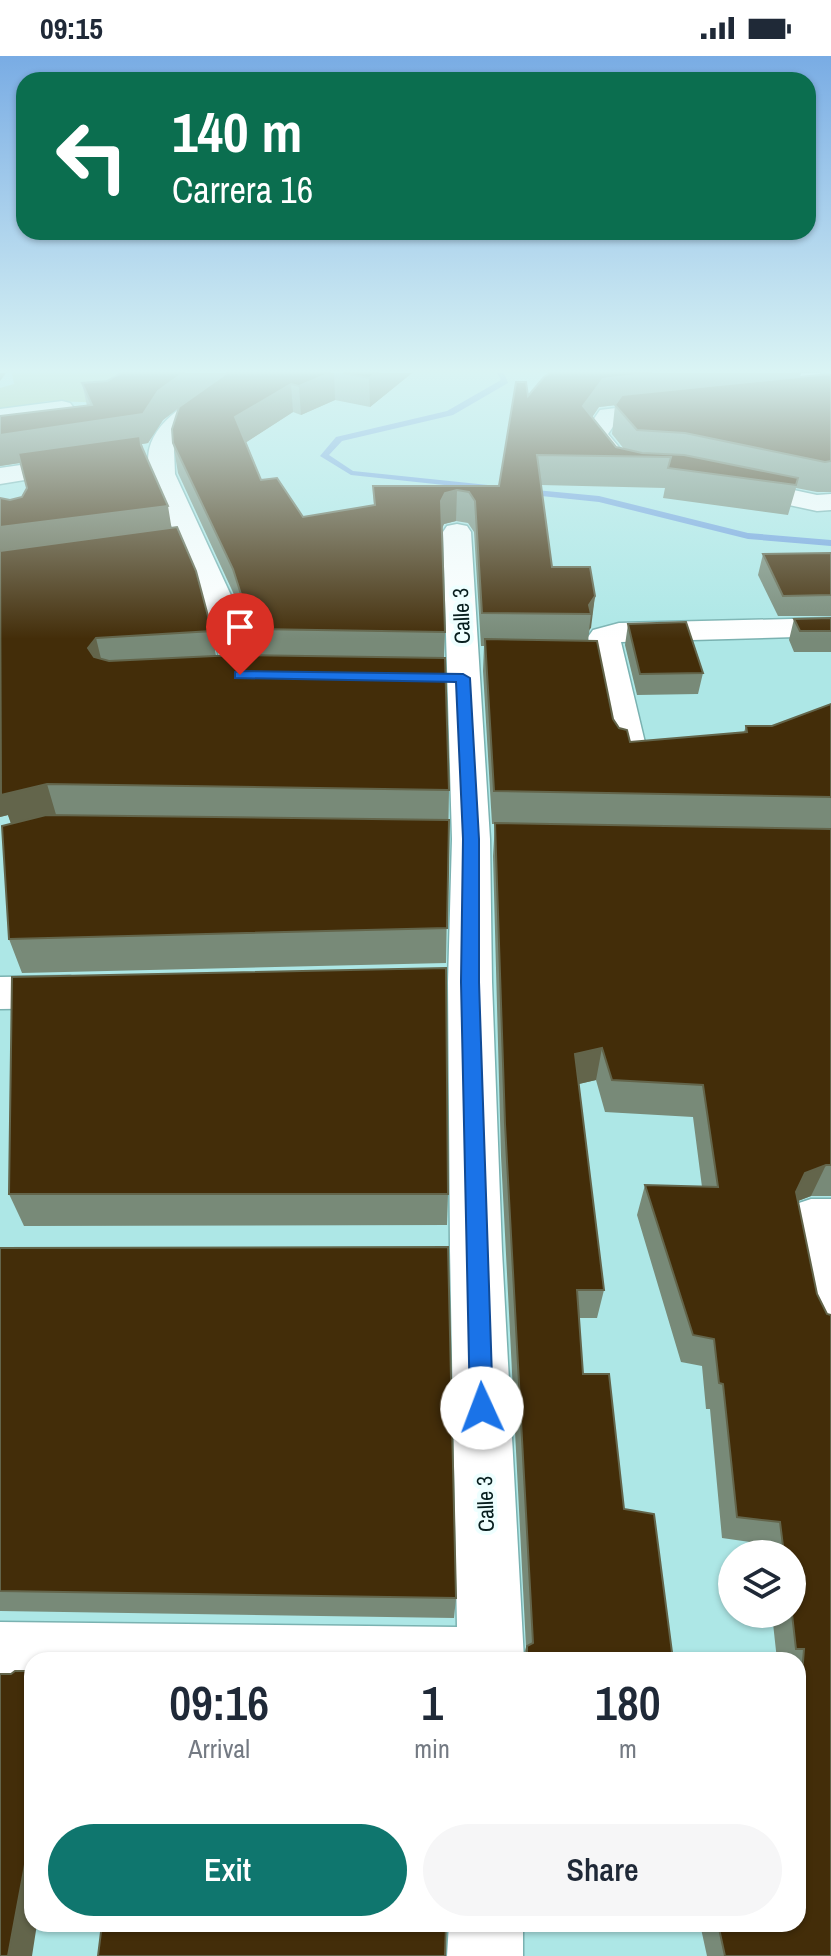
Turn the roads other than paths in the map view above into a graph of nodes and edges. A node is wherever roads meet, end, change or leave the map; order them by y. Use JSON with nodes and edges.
{"nodes":[{"id":1,"x":98,"y":462,"type":"edge"},
{"id":2,"x":161,"y":462,"type":"edge"},
{"id":3,"x":617,"y":462,"type":"edge"},
{"id":4,"x":652,"y":473,"type":"edge"},
{"id":5,"x":4,"y":476,"type":"edge"},
{"id":6,"x":710,"y":480,"type":"edge"},
{"id":7,"x":831,"y":502,"type":"edge"},
{"id":8,"x":15,"y":505,"type":"edge"},
{"id":9,"x":457,"y":532,"type":"dead end"},
{"id":10,"x":194,"y":545,"type":"junction"},
{"id":11,"x":164,"y":549,"type":"edge"},
{"id":12,"x":831,"y":627,"type":"edge"},
{"id":13,"x":240,"y":676,"type":"edge"},
{"id":14,"x":629,"y":751,"type":"edge"},
{"id":15,"x":110,"y":991,"type":"edge"},
{"id":16,"x":0,"y":993,"type":"edge"},
{"id":17,"x":821,"y":1222,"type":"edge"},
{"id":18,"x":831,"y":1321,"type":"edge"},
{"id":19,"x":490,"y":1652,"type":"edge"},
{"id":20,"x":0,"y":1655,"type":"edge"},
{"id":21,"x":24,"y":1655,"type":"edge"},
{"id":22,"x":486,"y":1932,"type":"edge"},
{"id":23,"x":485,"y":1956,"type":"edge"}],
"edges":[{"from":1,"to":5,"type":"street"},
{"from":2,"to":10,"type":"street"},
{"from":3,"to":4,"type":"street"},
{"from":5,"to":8,"type":"street"},
{"from":6,"to":7,"type":"street"},
{"from":9,"to":19,"type":"street","name":"Calle 3"},
{"from":10,"to":11,"type":"street"},
{"from":10,"to":13,"type":"street"},
{"from":12,"to":14,"type":"street"},
{"from":15,"to":16,"type":"street"},
{"from":17,"to":18,"type":"street"},
{"from":20,"to":21,"type":"street"},
{"from":22,"to":23,"type":"street"}]}
